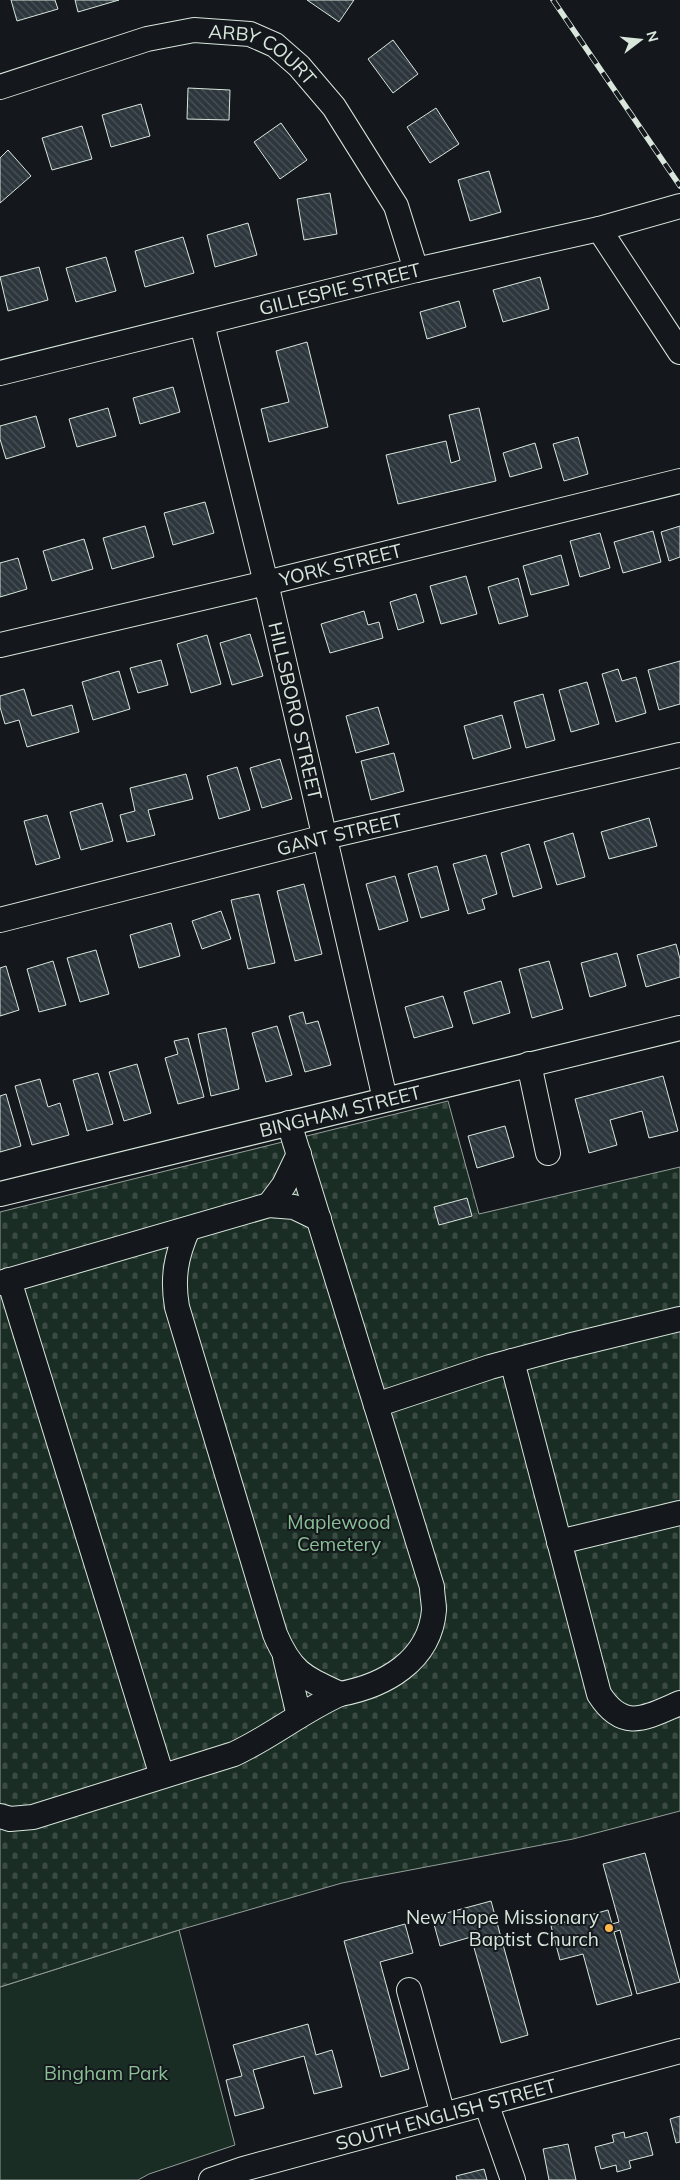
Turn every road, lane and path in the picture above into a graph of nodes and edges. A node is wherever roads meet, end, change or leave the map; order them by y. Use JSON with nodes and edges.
{"nodes":[{"id":1,"x":0,"y":87,"type":"edge"},
{"id":2,"x":680,"y":206,"type":"edge"},
{"id":3,"x":599,"y":229,"type":"junction"},
{"id":4,"x":416,"y":270,"type":"junction"},
{"id":5,"x":202,"y":324,"type":"junction"},
{"id":6,"x":680,"y":352,"type":"edge"},
{"id":7,"x":0,"y":373,"type":"edge"},
{"id":8,"x":680,"y":481,"type":"edge"},
{"id":9,"x":266,"y":583,"type":"junction"},
{"id":10,"x":0,"y":645,"type":"edge"},
{"id":11,"x":680,"y":754,"type":"edge"},
{"id":12,"x":324,"y":837,"type":"junction"},
{"id":13,"x":0,"y":920,"type":"edge"},
{"id":14,"x":680,"y":1028,"type":"edge"},
{"id":15,"x":528,"y":1064,"type":"junction"},
{"id":16,"x":385,"y":1099,"type":"junction"},
{"id":17,"x":289,"y":1123,"type":"junction"},
{"id":18,"x":548,"y":1153,"type":"dead end"},
{"id":19,"x":299,"y":1154,"type":"junction"},
{"id":20,"x":0,"y":1194,"type":"edge"},
{"id":21,"x":269,"y":1205,"type":"junction"},
{"id":22,"x":319,"y":1219,"type":"junction"},
{"id":23,"x":188,"y":1229,"type":"junction"},
{"id":24,"x":5,"y":1282,"type":"edge"},
{"id":25,"x":680,"y":1319,"type":"edge"},
{"id":26,"x":512,"y":1361,"type":"junction"},
{"id":27,"x":376,"y":1405,"type":"junction"},
{"id":28,"x":680,"y":1514,"type":"edge"},
{"id":29,"x":559,"y":1542,"type":"junction"},
{"id":30,"x":284,"y":1655,"type":"junction"},
{"id":31,"x":340,"y":1694,"type":"junction"},
{"id":32,"x":680,"y":1704,"type":"edge"},
{"id":33,"x":299,"y":1716,"type":"junction"},
{"id":34,"x":162,"y":1776,"type":"junction"},
{"id":35,"x":0,"y":1816,"type":"edge"},
{"id":36,"x":409,"y":1990,"type":"dead end"},
{"id":37,"x":680,"y":2051,"type":"edge"},
{"id":38,"x":486,"y":2103,"type":"junction"},
{"id":39,"x":443,"y":2115,"type":"junction"},
{"id":40,"x":244,"y":2175,"type":"edge"},
{"id":41,"x":211,"y":2180,"type":"edge"},
{"id":42,"x":513,"y":2180,"type":"edge"}],
"edges":[{"from":1,"to":4,"type":"street","name":"ARBY COURT"},
{"from":2,"to":3,"type":"street","name":"GILLESPIE STREET"},
{"from":3,"to":4,"type":"street","name":"GILLESPIE STREET"},
{"from":3,"to":6,"type":"street"},
{"from":4,"to":5,"type":"street","name":"GILLESPIE STREET"},
{"from":5,"to":7,"type":"street","name":"GILLESPIE STREET"},
{"from":5,"to":9,"type":"street","name":"HILLSBORO STREET"},
{"from":8,"to":9,"type":"street","name":"YORK STREET"},
{"from":9,"to":10,"type":"street","name":"YORK STREET"},
{"from":9,"to":12,"type":"street","name":"HILLSBORO STREET"},
{"from":11,"to":12,"type":"street","name":"GANT STREET"},
{"from":12,"to":13,"type":"street","name":"GANT STREET"},
{"from":12,"to":16,"type":"street","name":"HILLSBORO STREET"},
{"from":14,"to":15,"type":"street","name":"BINGHAM STREET"},
{"from":15,"to":16,"type":"street","name":"BINGHAM STREET"},
{"from":15,"to":18,"type":"street"},
{"from":16,"to":17,"type":"street","name":"BINGHAM STREET"},
{"from":17,"to":19,"type":"street"},
{"from":17,"to":20,"type":"street","name":"BINGHAM STREET"},
{"from":19,"to":21,"type":"street"},
{"from":19,"to":22,"type":"street"},
{"from":21,"to":22,"type":"street"},
{"from":21,"to":23,"type":"street"},
{"from":22,"to":27,"type":"street"},
{"from":23,"to":24,"type":"street"},
{"from":23,"to":30,"type":"street"},
{"from":24,"to":34,"type":"street"},
{"from":25,"to":26,"type":"street"},
{"from":26,"to":27,"type":"street"},
{"from":26,"to":29,"type":"street"},
{"from":27,"to":31,"type":"street"},
{"from":28,"to":29,"type":"street"},
{"from":29,"to":32,"type":"street"},
{"from":30,"to":31,"type":"street"},
{"from":30,"to":33,"type":"street"},
{"from":31,"to":33,"type":"street"},
{"from":33,"to":34,"type":"street"},
{"from":34,"to":35,"type":"street"},
{"from":36,"to":39,"type":"street"},
{"from":37,"to":38,"type":"street","name":"SOUTH ENGLISH STREET"},
{"from":38,"to":39,"type":"street","name":"SOUTH ENGLISH STREET"},
{"from":38,"to":42,"type":"street"},
{"from":39,"to":40,"type":"street","name":"SOUTH ENGLISH STREET"},
{"from":40,"to":41,"type":"street","name":"SOUTH ENGLISH STREET"}]}
